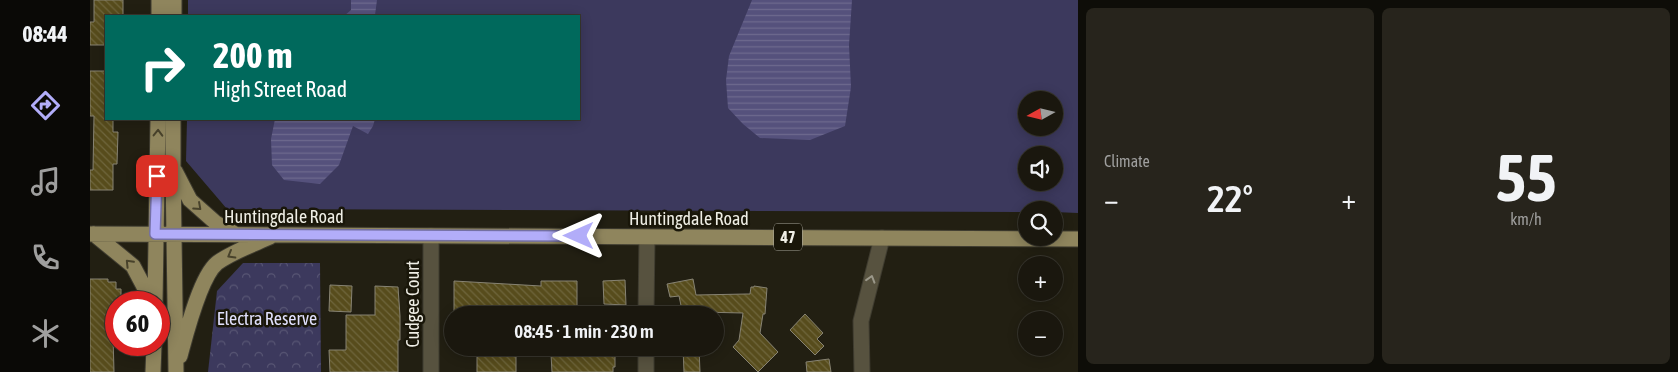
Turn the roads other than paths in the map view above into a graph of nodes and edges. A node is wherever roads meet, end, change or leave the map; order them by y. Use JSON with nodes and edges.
{"nodes":[{"id":1,"x":159,"y":0,"type":"edge"},
{"id":2,"x":174,"y":0,"type":"edge"},
{"id":3,"x":159,"y":15,"type":"edge"},
{"id":4,"x":174,"y":15,"type":"edge"},
{"id":5,"x":158,"y":120,"type":"edge"},
{"id":6,"x":173,"y":120,"type":"edge"},
{"id":7,"x":173,"y":168,"type":"junction"},
{"id":8,"x":92,"y":234,"type":"edge"},
{"id":9,"x":155,"y":234,"type":"junction"},
{"id":10,"x":175,"y":234,"type":"junction"},
{"id":11,"x":237,"y":235,"type":"junction"},
{"id":12,"x":276,"y":235,"type":"junction"},
{"id":13,"x":431,"y":236,"type":"junction"},
{"id":14,"x":647,"y":237,"type":"junction"},
{"id":15,"x":882,"y":238,"type":"junction"},
{"id":16,"x":1078,"y":239,"type":"edge"},
{"id":17,"x":148,"y":291,"type":"edge"},
{"id":18,"x":154,"y":291,"type":"edge"},
{"id":19,"x":646,"y":306,"type":"edge"},
{"id":20,"x":154,"y":356,"type":"edge"},
{"id":21,"x":646,"y":356,"type":"edge"},
{"id":22,"x":153,"y":372,"type":"edge"},
{"id":23,"x":176,"y":372,"type":"edge"},
{"id":24,"x":431,"y":372,"type":"edge"},
{"id":25,"x":646,"y":372,"type":"edge"},
{"id":26,"x":862,"y":372,"type":"edge"}],
"edges":[{"from":1,"to":3,"type":"main road"},
{"from":2,"to":4,"type":"main road"},
{"from":9,"to":5,"type":"main road","one_way":true},
{"from":6,"to":7,"type":"main road"},
{"from":7,"to":10,"type":"main road"},
{"from":7,"to":11,"type":"main road","one_way":true},
{"from":8,"to":9,"type":"main road","name":"Huntingdale Road","number":"47"},
{"from":17,"to":8,"type":"main road","one_way":true},
{"from":9,"to":10,"type":"main road","name":"Huntingdale Road","number":"47"},
{"from":9,"to":18,"type":"main road"},
{"from":10,"to":11,"type":"main road","name":"Huntingdale Road","number":"47"},
{"from":10,"to":23,"type":"main road"},
{"from":11,"to":12,"type":"main road","name":"Huntingdale Road","number":"47"},
{"from":12,"to":13,"type":"main road","name":"Huntingdale Road","number":"47"},
{"from":12,"to":23,"type":"main road","one_way":true},
{"from":13,"to":14,"type":"main road","name":"Huntingdale Road","number":"47"},
{"from":13,"to":24,"type":"street","name":"Cudgee Court"},
{"from":14,"to":15,"type":"main road","name":"Huntingdale Road","number":"47"},
{"from":14,"to":19,"type":"street"},
{"from":15,"to":16,"type":"main road","name":"Huntingdale Road","number":"47"},
{"from":26,"to":15,"type":"street","one_way":true},
{"from":20,"to":22,"type":"main road"},
{"from":21,"to":25,"type":"street"}]}
